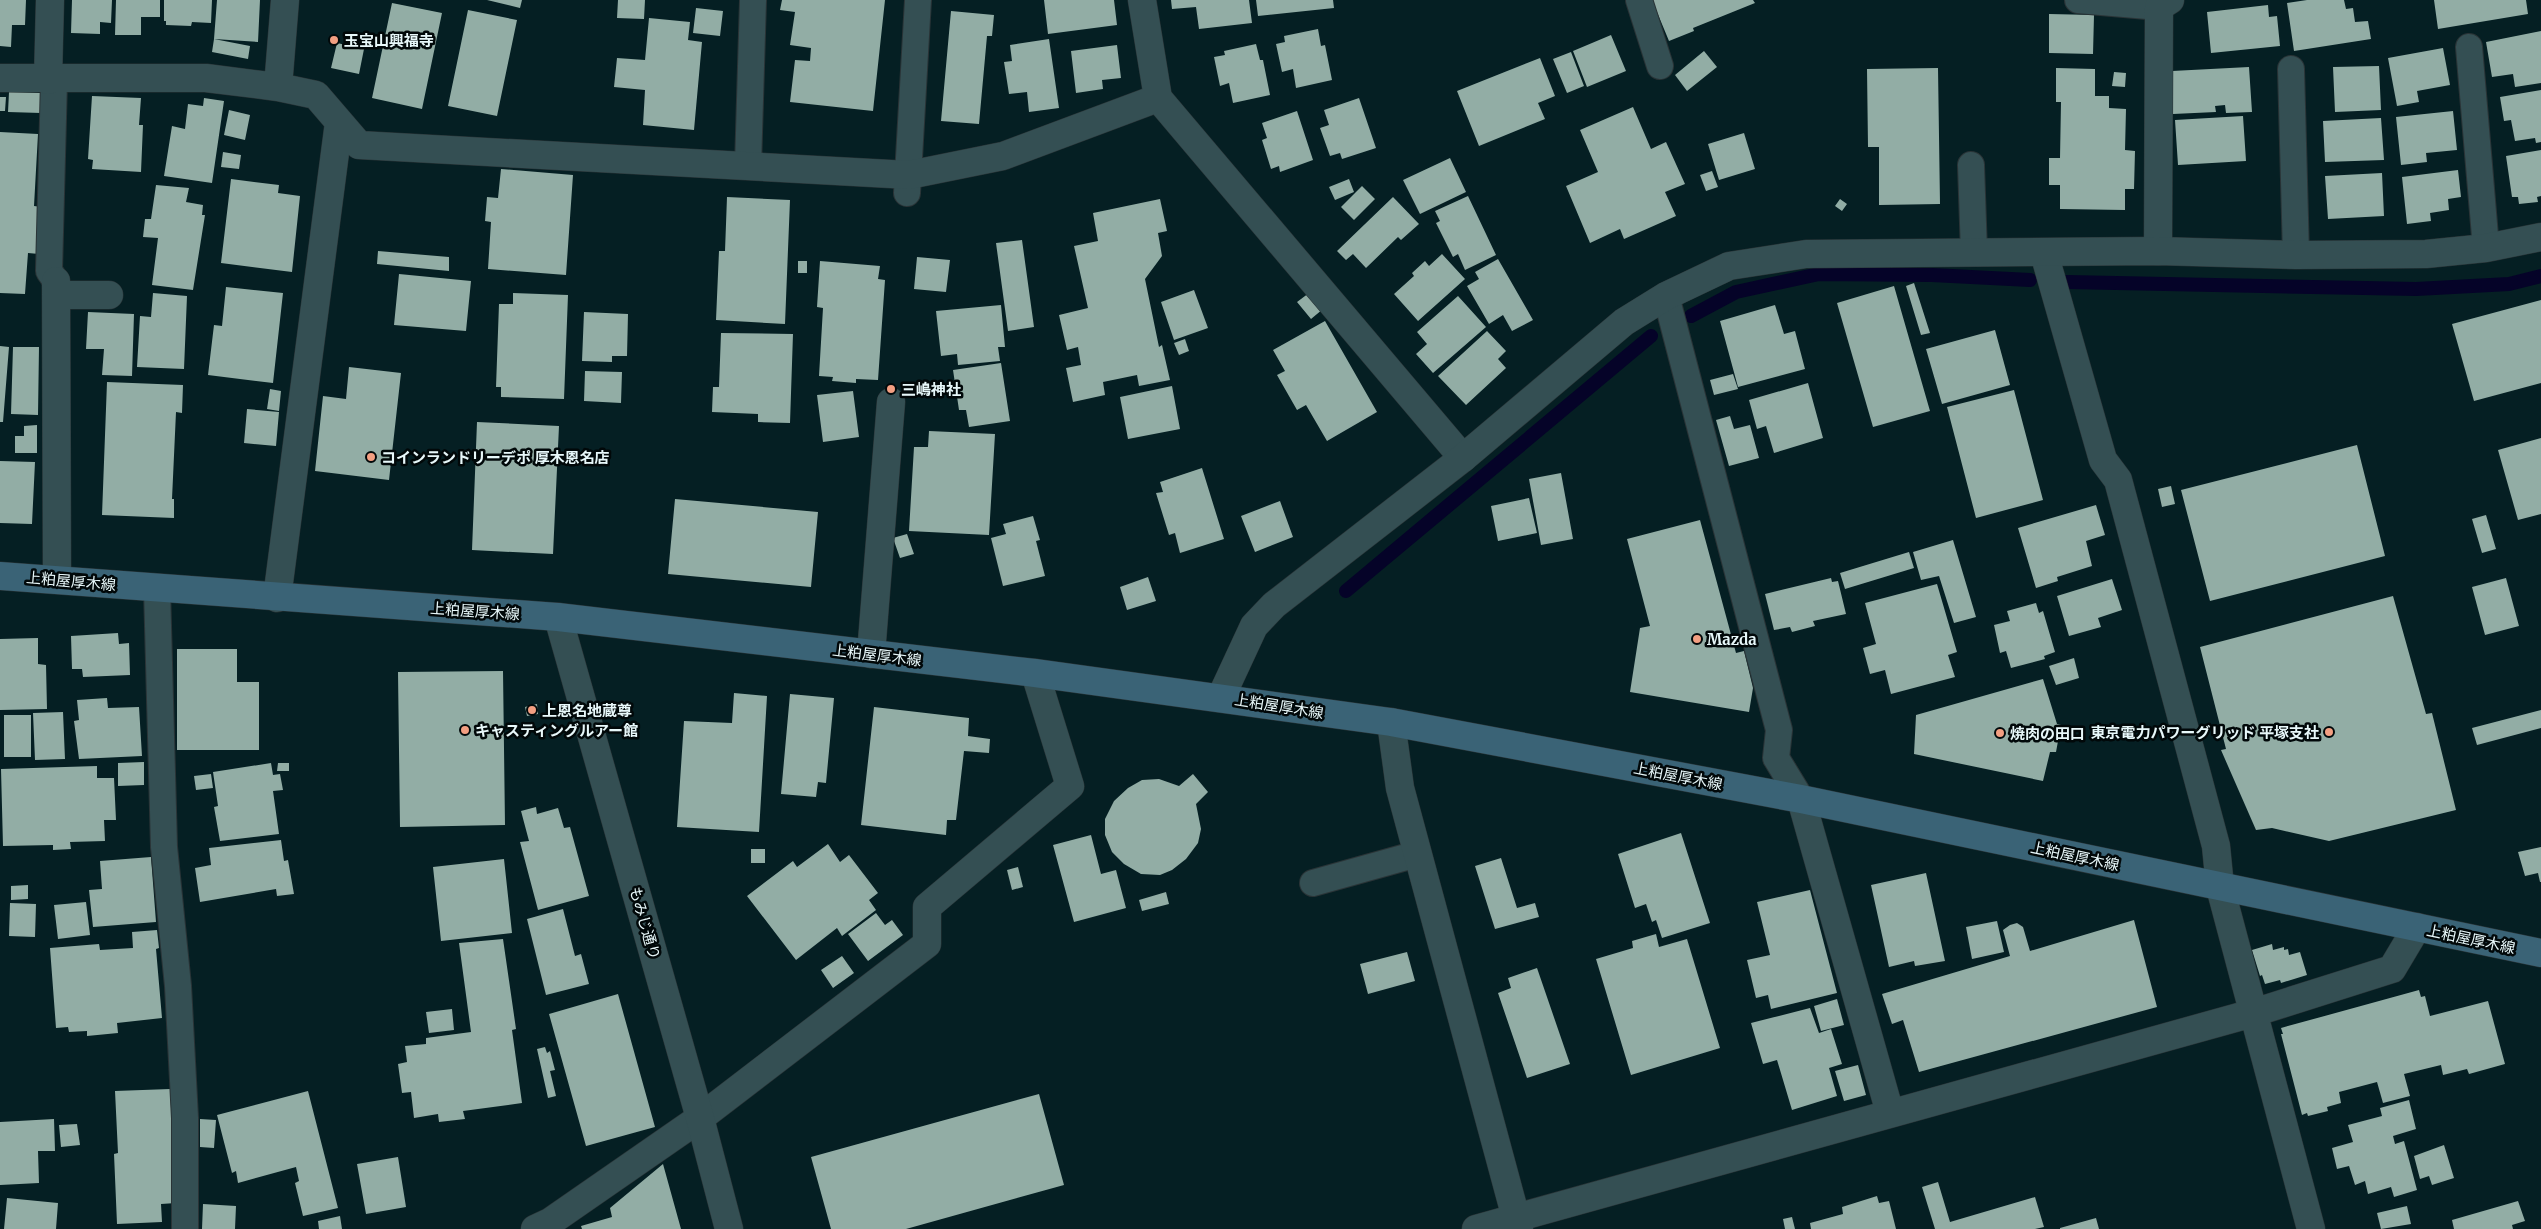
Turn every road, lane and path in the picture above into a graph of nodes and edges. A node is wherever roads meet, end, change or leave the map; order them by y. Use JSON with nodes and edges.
{"nodes":[{"id":1,"x":50,"y":0,"type":"edge"},
{"id":2,"x":284,"y":0,"type":"edge"},
{"id":3,"x":753,"y":0,"type":"edge"},
{"id":4,"x":918,"y":0,"type":"edge"},
{"id":5,"x":1142,"y":0,"type":"edge"},
{"id":6,"x":1639,"y":0,"type":"edge"},
{"id":7,"x":2078,"y":0,"type":"edge"},
{"id":8,"x":2165,"y":3,"type":"edge"},
{"id":9,"x":2469,"y":47,"type":"dead end"},
{"id":10,"x":1660,"y":66,"type":"dead end"},
{"id":11,"x":2291,"y":69,"type":"dead end"},
{"id":12,"x":0,"y":78,"type":"edge"},
{"id":13,"x":51,"y":80,"type":"junction"},
{"id":14,"x":278,"y":87,"type":"junction"},
{"id":15,"x":1158,"y":98,"type":"junction"},
{"id":16,"x":339,"y":122,"type":"junction"},
{"id":17,"x":1970,"y":165,"type":"dead end"},
{"id":18,"x":748,"y":166,"type":"junction"},
{"id":19,"x":908,"y":184,"type":"junction"},
{"id":20,"x":2541,"y":237,"type":"edge"},
{"id":21,"x":2486,"y":248,"type":"junction"},
{"id":22,"x":2158,"y":251,"type":"junction"},
{"id":23,"x":2044,"y":253,"type":"junction"},
{"id":24,"x":1974,"y":254,"type":"junction"},
{"id":25,"x":2296,"y":254,"type":"junction"},
{"id":26,"x":56,"y":288,"type":"junction"},
{"id":27,"x":109,"y":295,"type":"dead end"},
{"id":28,"x":1666,"y":296,"type":"junction"},
{"id":29,"x":891,"y":402,"type":"dead end"},
{"id":30,"x":1463,"y":458,"type":"junction"},
{"id":31,"x":0,"y":576,"type":"edge"},
{"id":32,"x":57,"y":579,"type":"junction"},
{"id":33,"x":157,"y":589,"type":"junction"},
{"id":34,"x":277,"y":598,"type":"junction"},
{"id":35,"x":558,"y":617,"type":"junction"},
{"id":36,"x":871,"y":654,"type":"junction"},
{"id":37,"x":1035,"y":673,"type":"junction"},
{"id":38,"x":1221,"y":697,"type":"junction"},
{"id":39,"x":1391,"y":722,"type":"junction"},
{"id":40,"x":1800,"y":799,"type":"junction"},
{"id":41,"x":1417,"y":854,"type":"junction"},
{"id":42,"x":1313,"y":883,"type":"dead end"},
{"id":43,"x":2220,"y":887,"type":"junction"},
{"id":44,"x":2417,"y":927,"type":"junction"},
{"id":45,"x":2541,"y":953,"type":"edge"},
{"id":46,"x":2253,"y":1013,"type":"junction"},
{"id":47,"x":1890,"y":1114,"type":"junction"},
{"id":48,"x":700,"y":1118,"type":"junction"},
{"id":49,"x":1517,"y":1223,"type":"edge"},
{"id":50,"x":185,"y":1229,"type":"edge"},
{"id":51,"x":535,"y":1229,"type":"edge"},
{"id":52,"x":729,"y":1229,"type":"edge"},
{"id":53,"x":1476,"y":1229,"type":"edge"},
{"id":54,"x":2310,"y":1229,"type":"edge"}],
"edges":[{"from":1,"to":13,"type":"street"},
{"from":2,"to":14,"type":"street"},
{"from":3,"to":18,"type":"lane"},
{"from":4,"to":19,"type":"lane"},
{"from":5,"to":15,"type":"street"},
{"from":6,"to":10,"type":"lane"},
{"from":7,"to":8,"type":"lane"},
{"from":8,"to":22,"type":"street"},
{"from":9,"to":21,"type":"lane"},
{"from":11,"to":25,"type":"lane"},
{"from":12,"to":13,"type":"street"},
{"from":13,"to":14,"type":"street"},
{"from":13,"to":26,"type":"lane"},
{"from":14,"to":16,"type":"street"},
{"from":15,"to":19,"type":"street"},
{"from":15,"to":30,"type":"street"},
{"from":16,"to":18,"type":"street"},
{"from":16,"to":34,"type":"street"},
{"from":17,"to":24,"type":"lane"},
{"from":18,"to":19,"type":"street"},
{"from":20,"to":21,"type":"street"},
{"from":21,"to":25,"type":"street"},
{"from":22,"to":23,"type":"street"},
{"from":22,"to":25,"type":"street"},
{"from":23,"to":24,"type":"street"},
{"from":23,"to":43,"type":"street"},
{"from":24,"to":28,"type":"street"},
{"from":26,"to":27,"type":"street"},
{"from":26,"to":32,"type":"street"},
{"from":28,"to":30,"type":"street"},
{"from":28,"to":40,"type":"lane"},
{"from":29,"to":36,"type":"street"},
{"from":30,"to":38,"type":"street"},
{"from":31,"to":32,"type":"main road","name":"上粕屋厚木線"},
{"from":32,"to":33,"type":"main road","name":"上粕屋厚木線"},
{"from":33,"to":34,"type":"main road","name":"上粕屋厚木線"},
{"from":33,"to":50,"type":"lane"},
{"from":34,"to":35,"type":"main road","name":"上粕屋厚木線"},
{"from":35,"to":36,"type":"main road","name":"上粕屋厚木線"},
{"from":35,"to":48,"type":"street","name":"もみじ通り"},
{"from":36,"to":37,"type":"main road","name":"上粕屋厚木線"},
{"from":37,"to":38,"type":"main road","name":"上粕屋厚木線"},
{"from":37,"to":48,"type":"street"},
{"from":38,"to":39,"type":"main road","name":"上粕屋厚木線"},
{"from":39,"to":40,"type":"main road","name":"上粕屋厚木線"},
{"from":39,"to":41,"type":"street"},
{"from":40,"to":43,"type":"main road","name":"上粕屋厚木線"},
{"from":40,"to":47,"type":"street"},
{"from":41,"to":42,"type":"lane"},
{"from":41,"to":49,"type":"street"},
{"from":43,"to":44,"type":"main road","name":"上粕屋厚木線"},
{"from":43,"to":46,"type":"street"},
{"from":44,"to":45,"type":"main road","name":"上粕屋厚木線"},
{"from":44,"to":46,"type":"street"},
{"from":46,"to":47,"type":"street"},
{"from":46,"to":54,"type":"street"},
{"from":47,"to":49,"type":"street"},
{"from":48,"to":51,"type":"street"},
{"from":48,"to":52,"type":"street","name":"もみじ通り"},
{"from":49,"to":53,"type":"street"}]}
